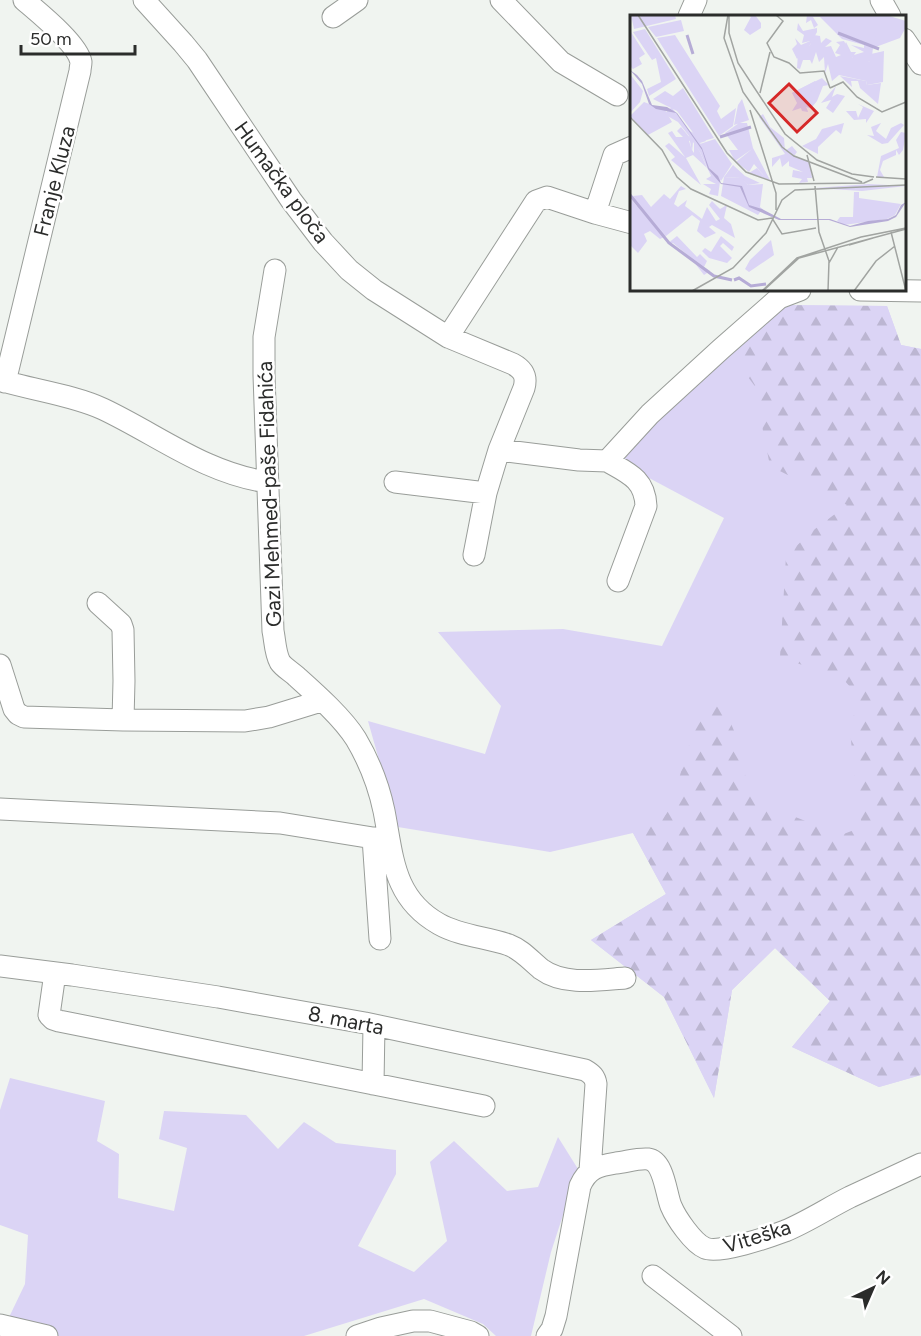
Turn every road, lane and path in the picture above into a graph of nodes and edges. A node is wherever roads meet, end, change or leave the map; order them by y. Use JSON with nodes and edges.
{"nodes":[{"id":1,"x":24,"y":0,"type":"edge"},
{"id":2,"x":144,"y":0,"type":"edge"},
{"id":3,"x":357,"y":0,"type":"edge"},
{"id":4,"x":501,"y":0,"type":"edge"},
{"id":5,"x":696,"y":0,"type":"edge"},
{"id":6,"x":880,"y":0,"type":"edge"},
{"id":7,"x":689,"y":15,"type":"edge"},
{"id":8,"x":889,"y":15,"type":"edge"},
{"id":9,"x":333,"y":18,"type":"dead end"},
{"id":10,"x":906,"y":42,"type":"edge"},
{"id":11,"x":921,"y":64,"type":"edge"},
{"id":12,"x":617,"y":95,"type":"dead end"},
{"id":13,"x":630,"y":148,"type":"edge"},
{"id":14,"x":595,"y":213,"type":"junction"},
{"id":15,"x":630,"y":222,"type":"edge"},
{"id":16,"x":275,"y":270,"type":"dead end"},
{"id":17,"x":797,"y":291,"type":"edge"},
{"id":18,"x":906,"y":291,"type":"edge"},
{"id":19,"x":921,"y":291,"type":"edge"},
{"id":20,"x":447,"y":337,"type":"junction"},
{"id":21,"x":3,"y":381,"type":"edge"},
{"id":22,"x":500,"y":450,"type":"junction"},
{"id":23,"x":607,"y":461,"type":"junction"},
{"id":24,"x":267,"y":482,"type":"junction"},
{"id":25,"x":395,"y":482,"type":"dead end"},
{"id":26,"x":486,"y":493,"type":"junction"},
{"id":27,"x":474,"y":555,"type":"dead end"},
{"id":28,"x":618,"y":581,"type":"dead end"},
{"id":29,"x":98,"y":603,"type":"dead end"},
{"id":30,"x":0,"y":665,"type":"edge"},
{"id":31,"x":321,"y":701,"type":"junction"},
{"id":32,"x":123,"y":720,"type":"junction"},
{"id":33,"x":0,"y":809,"type":"edge"},
{"id":34,"x":380,"y":839,"type":"junction"},
{"id":35,"x":380,"y":939,"type":"dead end"},
{"id":36,"x":0,"y":966,"type":"edge"},
{"id":37,"x":55,"y":973,"type":"junction"},
{"id":38,"x":625,"y":978,"type":"dead end"},
{"id":39,"x":375,"y":1025,"type":"junction"},
{"id":40,"x":373,"y":1084,"type":"junction"},
{"id":41,"x":484,"y":1106,"type":"dead end"},
{"id":42,"x":921,"y":1164,"type":"edge"},
{"id":43,"x":590,"y":1171,"type":"junction"},
{"id":44,"x":653,"y":1276,"type":"dead end"},
{"id":45,"x":0,"y":1326,"type":"edge"},
{"id":46,"x":47,"y":1336,"type":"edge"},
{"id":47,"x":357,"y":1336,"type":"edge"},
{"id":48,"x":478,"y":1336,"type":"edge"},
{"id":49,"x":547,"y":1336,"type":"edge"},
{"id":50,"x":731,"y":1336,"type":"edge"}],
"edges":[{"from":1,"to":21,"type":"street","name":"Franje Kluza"},
{"from":2,"to":20,"type":"street","name":"Humačka ploča"},
{"from":3,"to":9,"type":"street"},
{"from":4,"to":12,"type":"street"},
{"from":5,"to":7,"type":"street"},
{"from":6,"to":8,"type":"street"},
{"from":10,"to":11,"type":"street"},
{"from":13,"to":14,"type":"street"},
{"from":14,"to":15,"type":"street"},
{"from":14,"to":20,"type":"street"},
{"from":16,"to":24,"type":"street","name":"Gazi Mehmed-paše Fidahića"},
{"from":17,"to":23,"type":"street"},
{"from":18,"to":19,"type":"street"},
{"from":20,"to":22,"type":"street","name":"Humačka ploča"},
{"from":21,"to":24,"type":"street","name":"Franje Kluza"},
{"from":22,"to":23,"type":"street"},
{"from":22,"to":26,"type":"street","name":"Humačka ploča"},
{"from":23,"to":28,"type":"street"},
{"from":24,"to":31,"type":"street","name":"Gazi Mehmed-paše Fidahića"},
{"from":25,"to":26,"type":"street"},
{"from":26,"to":27,"type":"street","name":"Humačka ploča"},
{"from":29,"to":32,"type":"street"},
{"from":30,"to":32,"type":"street"},
{"from":31,"to":32,"type":"street"},
{"from":31,"to":34,"type":"street","name":"Gazi Mehmed-paše Fidahića"},
{"from":33,"to":34,"type":"street"},
{"from":34,"to":35,"type":"street","name":"Gazi Mehmed-paše Fidahića"},
{"from":34,"to":38,"type":"street","name":"Gazi Mehmed-paše Fidahića"},
{"from":36,"to":37,"type":"street","name":"8. marta"},
{"from":37,"to":39,"type":"street","name":"8. marta"},
{"from":37,"to":40,"type":"street"},
{"from":39,"to":40,"type":"street"},
{"from":39,"to":43,"type":"street","name":"8. marta"},
{"from":40,"to":41,"type":"street"},
{"from":42,"to":43,"type":"street","name":"Viteška"},
{"from":43,"to":49,"type":"street"},
{"from":44,"to":50,"type":"street"},
{"from":45,"to":46,"type":"street"},
{"from":47,"to":48,"type":"street"}]}
